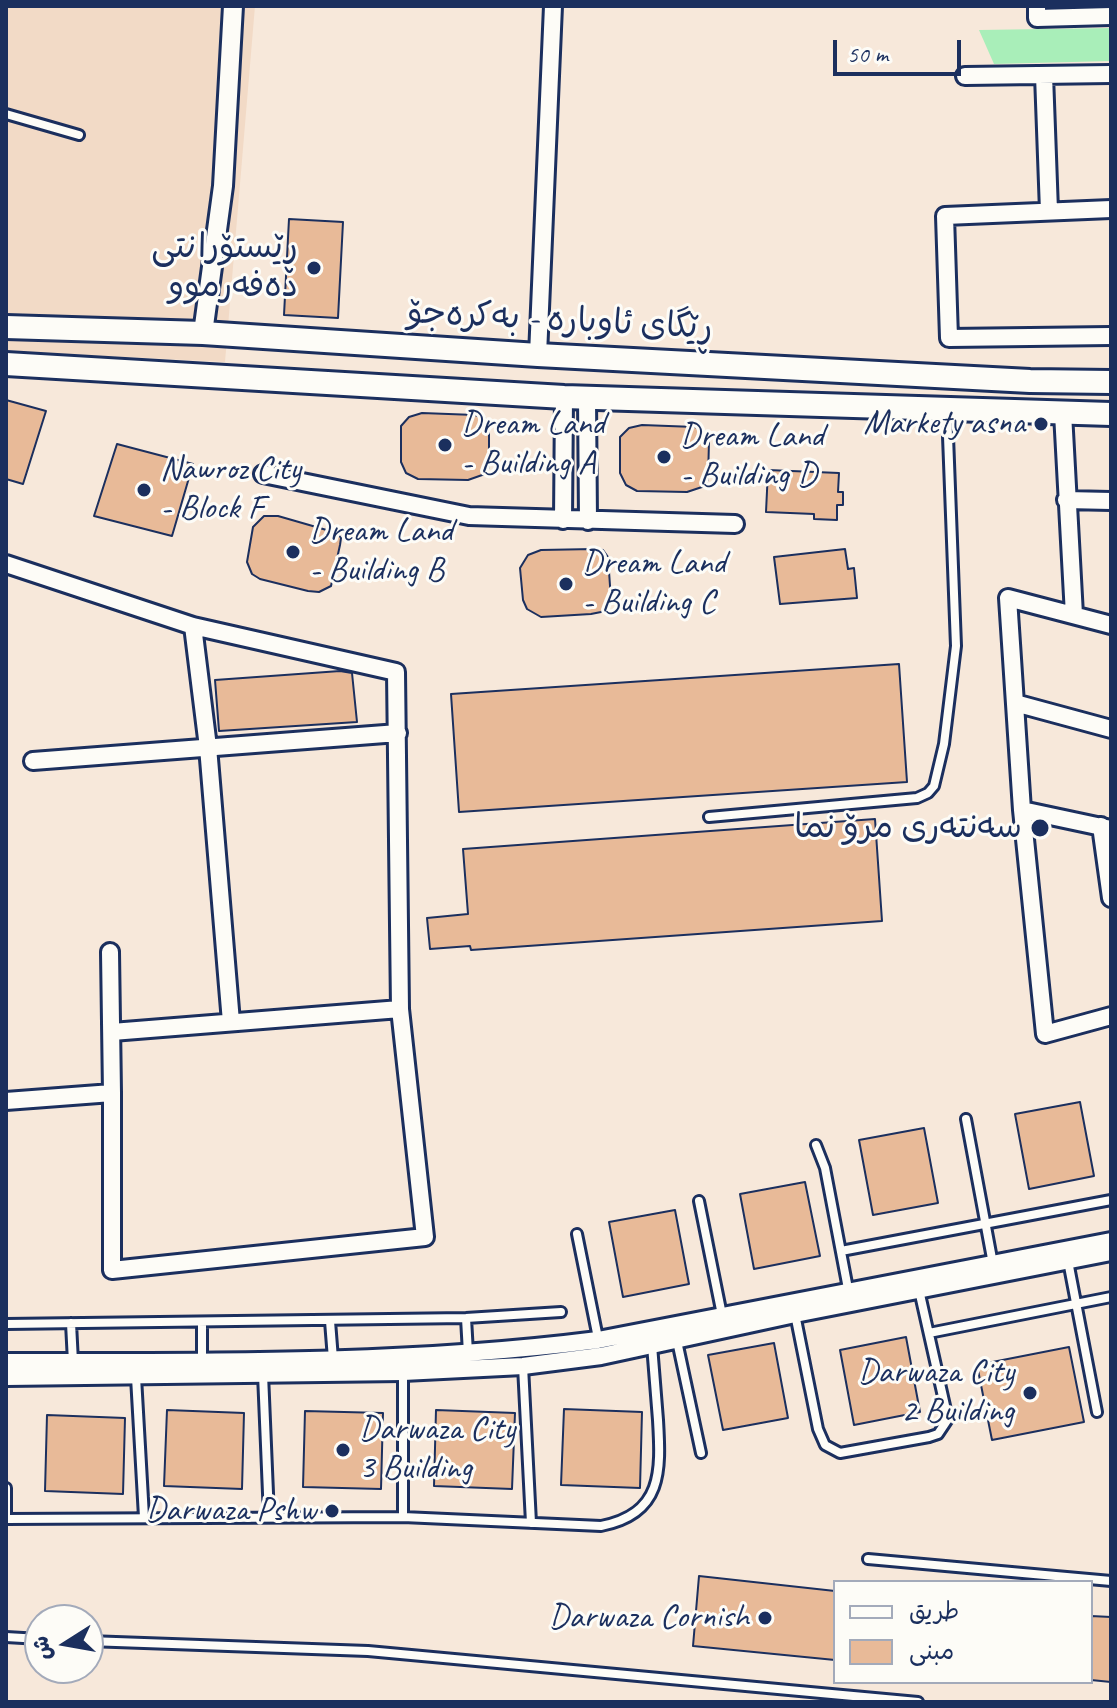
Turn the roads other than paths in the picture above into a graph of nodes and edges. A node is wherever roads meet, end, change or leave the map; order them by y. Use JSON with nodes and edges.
{"nodes":[{"id":1,"x":233,"y":6,"type":"edge"},
{"id":2,"x":553,"y":6,"type":"edge"},
{"id":3,"x":1037,"y":6,"type":"edge"},
{"id":4,"x":1111,"y":16,"type":"edge"},
{"id":5,"x":1111,"y":74,"type":"edge"},
{"id":6,"x":1044,"y":75,"type":"junction"},
{"id":7,"x":965,"y":76,"type":"dead end"},
{"id":8,"x":6,"y":114,"type":"edge"},
{"id":9,"x":79,"y":135,"type":"dead end"},
{"id":10,"x":1111,"y":209,"type":"edge"},
{"id":11,"x":1049,"y":211,"type":"junction"},
{"id":12,"x":6,"y":327,"type":"edge"},
{"id":13,"x":203,"y":333,"type":"junction"},
{"id":14,"x":1111,"y":336,"type":"edge"},
{"id":15,"x":538,"y":355,"type":"junction"},
{"id":16,"x":6,"y":364,"type":"edge"},
{"id":17,"x":978,"y":378,"type":"junction"},
{"id":18,"x":1030,"y":381,"type":"junction"},
{"id":19,"x":1111,"y":382,"type":"edge"},
{"id":20,"x":575,"y":397,"type":"junction"},
{"id":21,"x":947,"y":410,"type":"junction"},
{"id":22,"x":971,"y":410,"type":"junction"},
{"id":23,"x":1027,"y":412,"type":"junction"},
{"id":24,"x":1063,"y":413,"type":"junction"},
{"id":25,"x":1111,"y":414,"type":"edge"},
{"id":26,"x":263,"y":474,"type":"dead end"},
{"id":27,"x":1066,"y":500,"type":"junction"},
{"id":28,"x":1111,"y":501,"type":"edge"},
{"id":29,"x":563,"y":520,"type":"junction"},
{"id":30,"x":588,"y":521,"type":"junction"},
{"id":31,"x":735,"y":524,"type":"dead end"},
{"id":32,"x":6,"y":564,"type":"edge"},
{"id":33,"x":1074,"y":615,"type":"junction"},
{"id":34,"x":1111,"y":625,"type":"edge"},
{"id":35,"x":193,"y":626,"type":"junction"},
{"id":36,"x":1015,"y":703,"type":"junction"},
{"id":37,"x":1111,"y":729,"type":"edge"},
{"id":38,"x":398,"y":733,"type":"junction"},
{"id":39,"x":208,"y":747,"type":"junction"},
{"id":40,"x":33,"y":761,"type":"dead end"},
{"id":41,"x":1022,"y":810,"type":"junction"},
{"id":42,"x":709,"y":817,"type":"dead end"},
{"id":43,"x":1106,"y":828,"type":"edge"},
{"id":44,"x":1111,"y":898,"type":"edge"},
{"id":45,"x":110,"y":952,"type":"dead end"},
{"id":46,"x":400,"y":1009,"type":"junction"},
{"id":47,"x":1111,"y":1016,"type":"edge"},
{"id":48,"x":231,"y":1022,"type":"junction"},
{"id":49,"x":112,"y":1032,"type":"junction"},
{"id":50,"x":112,"y":1093,"type":"junction"},
{"id":51,"x":6,"y":1101,"type":"edge"},
{"id":52,"x":966,"y":1119,"type":"dead end"},
{"id":53,"x":816,"y":1145,"type":"dead end"},
{"id":54,"x":1111,"y":1200,"type":"edge"},
{"id":55,"x":699,"y":1201,"type":"dead end"},
{"id":56,"x":985,"y":1224,"type":"junction"},
{"id":57,"x":577,"y":1234,"type":"dead end"},
{"id":58,"x":1111,"y":1241,"type":"edge"},
{"id":59,"x":841,"y":1251,"type":"junction"},
{"id":60,"x":1111,"y":1252,"type":"edge"},
{"id":61,"x":1068,"y":1261,"type":"junction"},
{"id":62,"x":994,"y":1270,"type":"junction"},
{"id":63,"x":919,"y":1290,"type":"junction"},
{"id":64,"x":849,"y":1297,"type":"junction"},
{"id":65,"x":1111,"y":1297,"type":"edge"},
{"id":66,"x":1076,"y":1304,"type":"junction"},
{"id":67,"x":561,"y":1312,"type":"dead end"},
{"id":68,"x":795,"y":1314,"type":"junction"},
{"id":69,"x":722,"y":1315,"type":"junction"},
{"id":70,"x":466,"y":1318,"type":"junction"},
{"id":71,"x":330,"y":1321,"type":"junction"},
{"id":72,"x":202,"y":1322,"type":"junction"},
{"id":73,"x":71,"y":1323,"type":"junction"},
{"id":74,"x":6,"y":1324,"type":"edge"},
{"id":75,"x":929,"y":1333,"type":"junction"},
{"id":76,"x":677,"y":1341,"type":"junction"},
{"id":77,"x":652,"y":1345,"type":"junction"},
{"id":78,"x":600,"y":1348,"type":"junction"},
{"id":79,"x":469,"y":1354,"type":"junction"},
{"id":80,"x":333,"y":1359,"type":"junction"},
{"id":81,"x":202,"y":1360,"type":"junction"},
{"id":82,"x":6,"y":1362,"type":"edge"},
{"id":83,"x":73,"y":1362,"type":"junction"},
{"id":84,"x":523,"y":1366,"type":"junction"},
{"id":85,"x":403,"y":1372,"type":"junction"},
{"id":86,"x":263,"y":1374,"type":"junction"},
{"id":87,"x":6,"y":1377,"type":"edge"},
{"id":88,"x":136,"y":1377,"type":"junction"},
{"id":89,"x":1097,"y":1412,"type":"dead end"},
{"id":90,"x":701,"y":1453,"type":"dead end"},
{"id":91,"x":6,"y":1488,"type":"edge"},
{"id":92,"x":144,"y":1517,"type":"junction"},
{"id":93,"x":269,"y":1517,"type":"junction"},
{"id":94,"x":403,"y":1517,"type":"junction"},
{"id":95,"x":6,"y":1519,"type":"edge"},
{"id":96,"x":531,"y":1523,"type":"junction"},
{"id":97,"x":868,"y":1559,"type":"dead end"},
{"id":98,"x":1111,"y":1581,"type":"edge"},
{"id":99,"x":104,"y":1642,"type":"edge"},
{"id":100,"x":918,"y":1702,"type":"edge"}],
"edges":[{"from":1,"to":13,"type":"street"},
{"from":2,"to":15,"type":"street"},
{"from":3,"to":4,"type":"street"},
{"from":5,"to":6,"type":"street"},
{"from":6,"to":7,"type":"street"},
{"from":6,"to":11,"type":"street"},
{"from":8,"to":9,"type":"lane"},
{"from":10,"to":11,"type":"street"},
{"from":11,"to":14,"type":"street"},
{"from":12,"to":13,"type":"main road","name":"ڕێگای ئاوبارە - بەکرەجۆ"},
{"from":13,"to":15,"type":"main road","name":"ڕێگای ئاوبارە - بەکرەجۆ"},
{"from":15,"to":17,"type":"main road","name":"ڕێگای ئاوبارە - بەکرەجۆ"},
{"from":16,"to":20,"type":"main road"},
{"from":17,"to":18,"type":"main road","name":"ڕێگای ئاوبارە - بەکرەجۆ"},
{"from":17,"to":22,"type":"main road"},
{"from":18,"to":19,"type":"main road","name":"ڕێگای ئاوبارە - بەکرەجۆ"},
{"from":18,"to":23,"type":"main road"},
{"from":20,"to":21,"type":"main road"},
{"from":20,"to":29,"type":"street"},
{"from":20,"to":30,"type":"street"},
{"from":21,"to":22,"type":"main road"},
{"from":21,"to":42,"type":"lane"},
{"from":22,"to":23,"type":"main road"},
{"from":23,"to":24,"type":"main road"},
{"from":24,"to":25,"type":"main road"},
{"from":24,"to":27,"type":"street"},
{"from":26,"to":29,"type":"street"},
{"from":27,"to":28,"type":"street"},
{"from":27,"to":33,"type":"street"},
{"from":29,"to":30,"type":"street"},
{"from":30,"to":31,"type":"street"},
{"from":32,"to":35,"type":"street"},
{"from":33,"to":34,"type":"street"},
{"from":33,"to":36,"type":"street"},
{"from":35,"to":38,"type":"street"},
{"from":35,"to":39,"type":"street"},
{"from":36,"to":37,"type":"street"},
{"from":36,"to":41,"type":"street"},
{"from":38,"to":39,"type":"street"},
{"from":38,"to":46,"type":"street"},
{"from":39,"to":40,"type":"street"},
{"from":39,"to":48,"type":"street"},
{"from":41,"to":43,"type":"street"},
{"from":41,"to":47,"type":"street"},
{"from":43,"to":44,"type":"street"},
{"from":45,"to":49,"type":"street"},
{"from":46,"to":48,"type":"street"},
{"from":46,"to":50,"type":"street"},
{"from":48,"to":49,"type":"street"},
{"from":49,"to":50,"type":"street"},
{"from":50,"to":51,"type":"street"},
{"from":52,"to":56,"type":"lane"},
{"from":53,"to":59,"type":"lane"},
{"from":54,"to":56,"type":"lane"},
{"from":55,"to":69,"type":"lane"},
{"from":56,"to":59,"type":"lane"},
{"from":56,"to":62,"type":"lane"},
{"from":57,"to":78,"type":"lane"},
{"from":58,"to":62,"type":"street"},
{"from":59,"to":64,"type":"lane"},
{"from":60,"to":61,"type":"street"},
{"from":61,"to":62,"type":"street"},
{"from":61,"to":66,"type":"lane"},
{"from":62,"to":63,"type":"street"},
{"from":62,"to":64,"type":"street"},
{"from":63,"to":64,"type":"street"},
{"from":63,"to":75,"type":"lane"},
{"from":64,"to":68,"type":"street"},
{"from":64,"to":69,"type":"street"},
{"from":65,"to":66,"type":"lane"},
{"from":66,"to":75,"type":"lane"},
{"from":66,"to":89,"type":"lane"},
{"from":67,"to":70,"type":"lane"},
{"from":68,"to":75,"type":"lane"},
{"from":68,"to":76,"type":"street"},
{"from":69,"to":78,"type":"street"},
{"from":70,"to":71,"type":"lane"},
{"from":70,"to":79,"type":"lane"},
{"from":71,"to":72,"type":"lane"},
{"from":71,"to":80,"type":"lane"},
{"from":72,"to":73,"type":"lane"},
{"from":72,"to":81,"type":"lane"},
{"from":73,"to":74,"type":"lane"},
{"from":73,"to":83,"type":"lane"},
{"from":76,"to":77,"type":"street"},
{"from":76,"to":90,"type":"lane"},
{"from":77,"to":78,"type":"street"},
{"from":77,"to":96,"type":"lane"},
{"from":78,"to":79,"type":"street"},
{"from":78,"to":84,"type":"street"},
{"from":79,"to":80,"type":"street"},
{"from":80,"to":81,"type":"street"},
{"from":81,"to":83,"type":"street"},
{"from":82,"to":83,"type":"street"},
{"from":84,"to":85,"type":"street"},
{"from":84,"to":96,"type":"lane"},
{"from":85,"to":86,"type":"street"},
{"from":85,"to":94,"type":"lane"},
{"from":86,"to":88,"type":"street"},
{"from":86,"to":93,"type":"lane"},
{"from":87,"to":88,"type":"street"},
{"from":88,"to":92,"type":"lane"},
{"from":91,"to":95,"type":"lane"},
{"from":92,"to":93,"type":"lane"},
{"from":92,"to":95,"type":"lane"},
{"from":93,"to":94,"type":"lane"},
{"from":94,"to":96,"type":"lane"},
{"from":97,"to":98,"type":"lane"},
{"from":99,"to":100,"type":"lane"}]}
